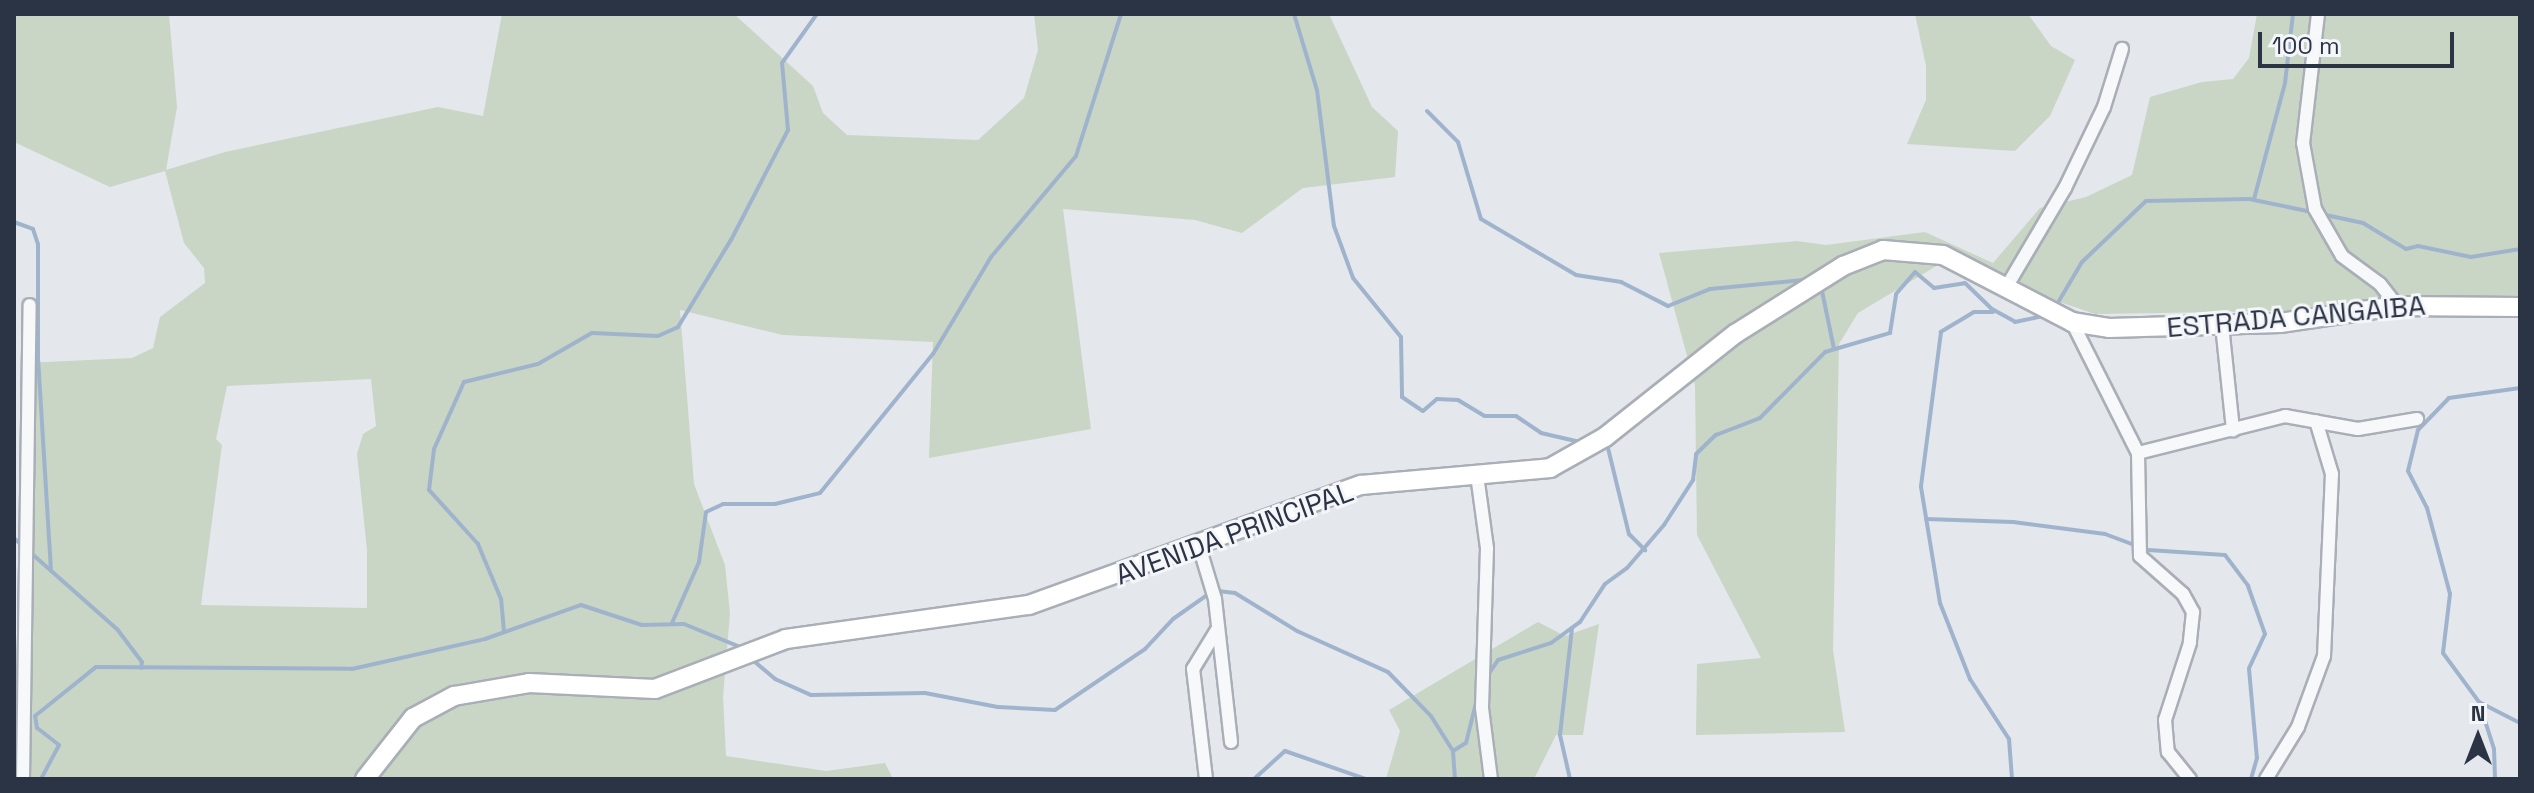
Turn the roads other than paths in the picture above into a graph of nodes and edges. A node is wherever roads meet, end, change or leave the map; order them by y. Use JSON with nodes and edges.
{"nodes":[{"id":1,"x":2318,"y":14,"type":"edge"},
{"id":2,"x":2122,"y":49,"type":"dead end"},
{"id":3,"x":2007,"y":286,"type":"junction"},
{"id":4,"x":30,"y":305,"type":"dead end"},
{"id":5,"x":2397,"y":306,"type":"junction"},
{"id":6,"x":2520,"y":307,"type":"edge"},
{"id":7,"x":2072,"y":322,"type":"junction"},
{"id":8,"x":2222,"y":325,"type":"junction"},
{"id":9,"x":2417,"y":419,"type":"dead end"},
{"id":10,"x":2316,"y":421,"type":"junction"},
{"id":11,"x":2233,"y":430,"type":"junction"},
{"id":12,"x":2138,"y":453,"type":"junction"},
{"id":13,"x":1477,"y":475,"type":"junction"},
{"id":14,"x":1199,"y":546,"type":"junction"},
{"id":15,"x":1218,"y":628,"type":"junction"},
{"id":16,"x":19,"y":643,"type":"edge"},
{"id":17,"x":1231,"y":742,"type":"dead end"},
{"id":18,"x":23,"y":779,"type":"edge"},
{"id":19,"x":365,"y":779,"type":"edge"},
{"id":20,"x":1206,"y":779,"type":"edge"},
{"id":21,"x":1491,"y":779,"type":"edge"},
{"id":22,"x":2190,"y":779,"type":"edge"},
{"id":23,"x":2266,"y":779,"type":"edge"}],
"edges":[{"from":1,"to":5,"type":"street"},
{"from":2,"to":3,"type":"street"},
{"from":3,"to":7,"type":"street","name":"AVENIDA PRINCIPAL"},
{"from":3,"to":13,"type":"street","name":"AVENIDA PRINCIPAL"},
{"from":4,"to":16,"type":"street"},
{"from":5,"to":6,"type":"street","name":"ESTRADA CANGAIBA"},
{"from":5,"to":8,"type":"street","name":"ESTRADA CANGAIBA"},
{"from":7,"to":8,"type":"street","name":"ESTRADA CANGAIBA"},
{"from":7,"to":12,"type":"street"},
{"from":8,"to":11,"type":"street"},
{"from":9,"to":10,"type":"street"},
{"from":10,"to":11,"type":"street"},
{"from":10,"to":23,"type":"street"},
{"from":11,"to":12,"type":"street"},
{"from":12,"to":22,"type":"street"},
{"from":13,"to":14,"type":"street","name":"AVENIDA PRINCIPAL"},
{"from":13,"to":21,"type":"street"},
{"from":14,"to":15,"type":"street"},
{"from":14,"to":19,"type":"street","name":"AVENIDA PRINCIPAL"},
{"from":15,"to":17,"type":"street"},
{"from":15,"to":20,"type":"street"},
{"from":16,"to":18,"type":"street"}]}
